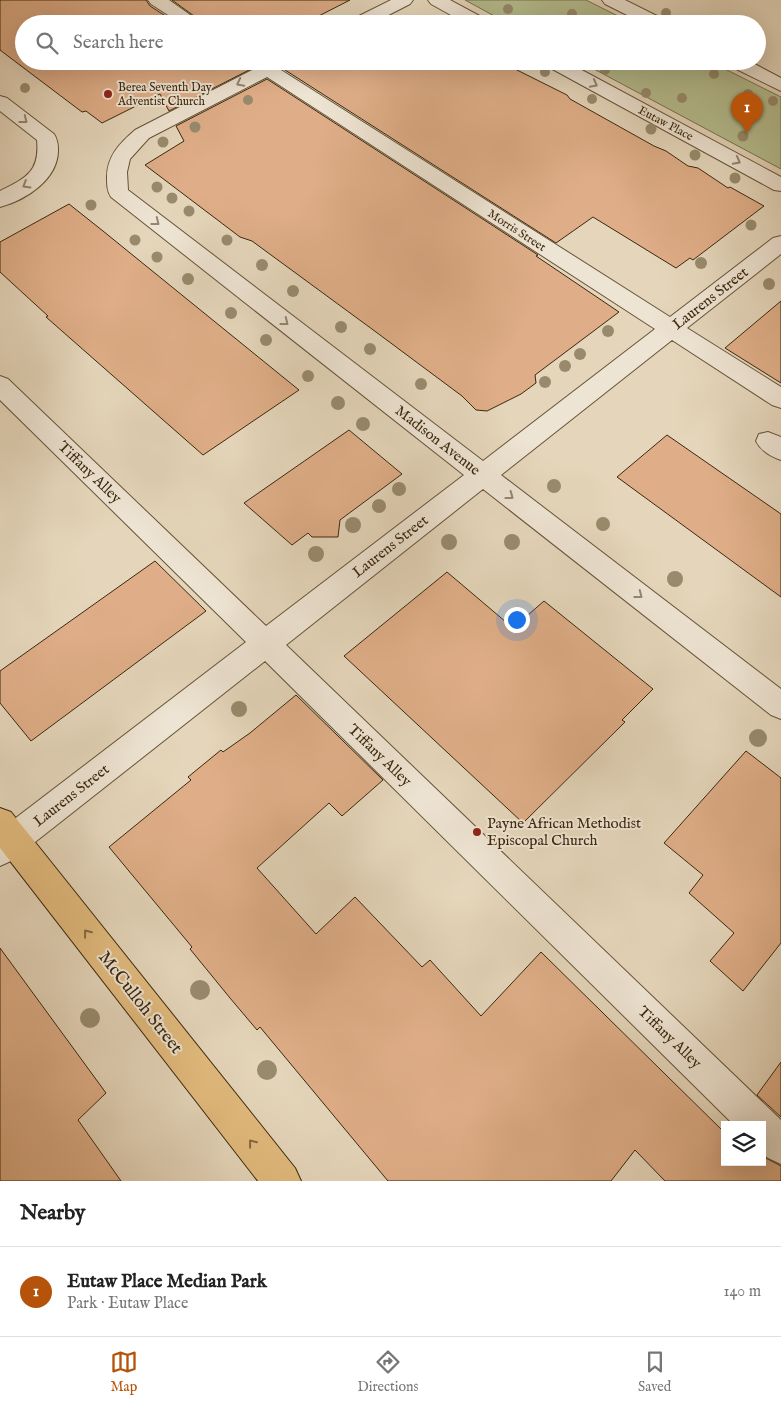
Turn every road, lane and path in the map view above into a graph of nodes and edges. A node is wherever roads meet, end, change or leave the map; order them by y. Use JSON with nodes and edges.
{"nodes":[{"id":1,"x":157,"y":0,"type":"edge"},
{"id":2,"x":404,"y":0,"type":"edge"},
{"id":3,"x":437,"y":0,"type":"edge"},
{"id":4,"x":612,"y":0,"type":"edge"},
{"id":5,"x":180,"y":15,"type":"edge"},
{"id":6,"x":375,"y":15,"type":"edge"},
{"id":7,"x":464,"y":15,"type":"edge"},
{"id":8,"x":641,"y":15,"type":"edge"},
{"id":9,"x":257,"y":70,"type":"edge"},
{"id":10,"x":277,"y":70,"type":"edge"},
{"id":11,"x":568,"y":70,"type":"edge"},
{"id":12,"x":752,"y":70,"type":"edge"},
{"id":13,"x":781,"y":85,"type":"edge"},
{"id":14,"x":0,"y":102,"type":"edge"},
{"id":15,"x":781,"y":185,"type":"edge"},
{"id":16,"x":0,"y":200,"type":"edge"},
{"id":17,"x":781,"y":243,"type":"edge"},
{"id":18,"x":671,"y":328,"type":"junction"},
{"id":19,"x":0,"y":385,"type":"edge"},
{"id":20,"x":781,"y":399,"type":"edge"},
{"id":21,"x":482,"y":475,"type":"junction"},
{"id":22,"x":265,"y":644,"type":"junction"},
{"id":23,"x":781,"y":706,"type":"edge"},
{"id":24,"x":4,"y":837,"type":"edge"},
{"id":25,"x":756,"y":1121,"type":"edge"},
{"id":26,"x":766,"y":1131,"type":"edge"},
{"id":27,"x":781,"y":1145,"type":"edge"},
{"id":28,"x":282,"y":1181,"type":"edge"}],
"edges":[{"from":1,"to":5,"type":"street"},
{"from":2,"to":6,"type":"street"},
{"from":3,"to":7,"type":"street"},
{"from":4,"to":8,"type":"street"},
{"from":9,"to":21,"type":"street","name":"Madison Avenue","one_way":true},
{"from":10,"to":18,"type":"street","name":"Morris Street"},
{"from":11,"to":15,"type":"street","name":"Eutaw Place","one_way":true},
{"from":12,"to":13,"type":"street"},
{"from":14,"to":16,"type":"street","one_way":true},
{"from":17,"to":18,"type":"street","name":"Laurens Street"},
{"from":18,"to":20,"type":"street","name":"Morris Street"},
{"from":18,"to":21,"type":"street","name":"Laurens Street"},
{"from":19,"to":22,"type":"street","name":"Tiffany Alley"},
{"from":21,"to":22,"type":"street","name":"Laurens Street"},
{"from":21,"to":23,"type":"street","name":"Madison Avenue","one_way":true},
{"from":22,"to":24,"type":"street","name":"Laurens Street"},
{"from":22,"to":25,"type":"street","name":"Tiffany Alley"},
{"from":28,"to":24,"type":"main road","name":"McCulloh Street","one_way":true},
{"from":26,"to":27,"type":"street","name":"Tiffany Alley"}]}
